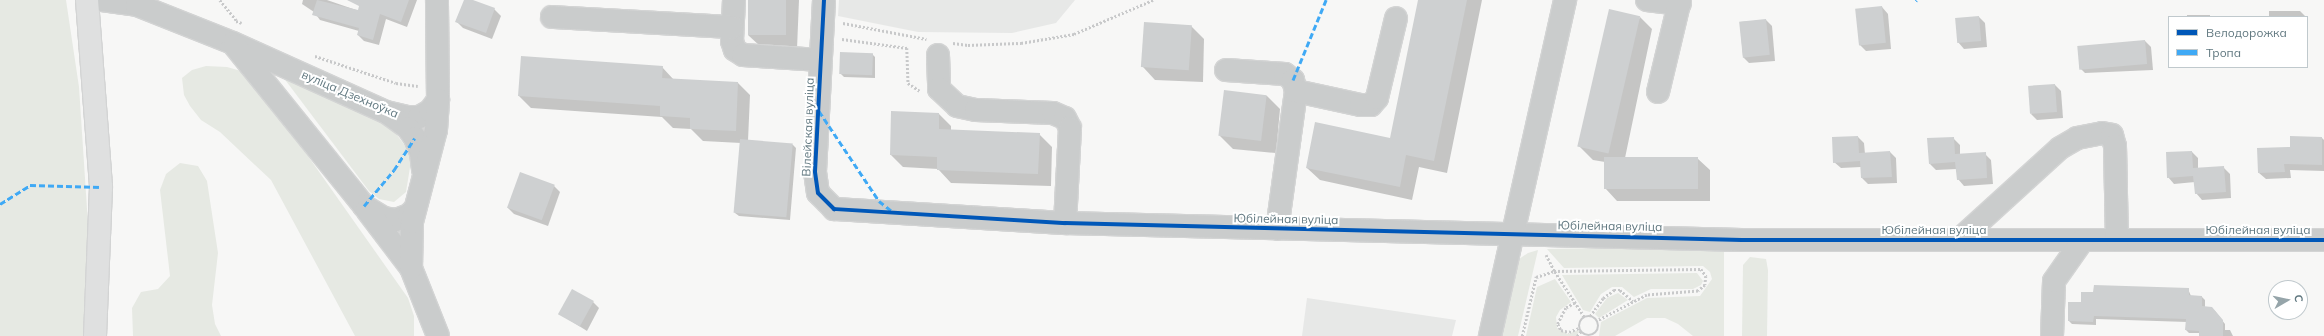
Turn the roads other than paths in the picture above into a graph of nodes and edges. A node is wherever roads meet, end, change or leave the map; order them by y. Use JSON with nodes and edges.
{"nodes":[{"id":1,"x":86,"y":0,"type":"edge"},
{"id":2,"x":102,"y":0,"type":"edge"},
{"id":3,"x":438,"y":0,"type":"edge"},
{"id":4,"x":734,"y":0,"type":"edge"},
{"id":5,"x":1565,"y":0,"type":"edge"},
{"id":6,"x":1647,"y":0,"type":"edge"},
{"id":7,"x":1680,"y":2,"type":"edge"},
{"id":8,"x":552,"y":17,"type":"dead end"},
{"id":9,"x":823,"y":18,"type":"edge"},
{"id":10,"x":1396,"y":18,"type":"dead end"},
{"id":11,"x":732,"y":27,"type":"junction"},
{"id":12,"x":233,"y":43,"type":"junction"},
{"id":13,"x":938,"y":45,"type":"road end"},
{"id":14,"x":820,"y":60,"type":"junction"},
{"id":15,"x":1226,"y":70,"type":"dead end"},
{"id":16,"x":1296,"y":91,"type":"junction"},
{"id":17,"x":1658,"y":92,"type":"dead end"},
{"id":18,"x":432,"y":93,"type":"junction"},
{"id":19,"x":386,"y":112,"type":"junction"},
{"id":20,"x":423,"y":177,"type":"junction"},
{"id":21,"x":364,"y":206,"type":"junction"},
{"id":22,"x":415,"y":208,"type":"junction"},
{"id":23,"x":896,"y":215,"type":"joint"},
{"id":24,"x":1065,"y":223,"type":"junction"},
{"id":25,"x":1277,"y":229,"type":"junction"},
{"id":26,"x":1512,"y":234,"type":"junction"},
{"id":27,"x":1960,"y":239,"type":"junction"},
{"id":28,"x":2117,"y":240,"type":"junction"},
{"id":29,"x":2324,"y":240,"type":"edge"},
{"id":30,"x":2082,"y":241,"type":"junction"},
{"id":31,"x":411,"y":268,"type":"junction"},
{"id":32,"x":95,"y":336,"type":"edge"},
{"id":33,"x":438,"y":336,"type":"edge"},
{"id":34,"x":1490,"y":336,"type":"edge"},
{"id":35,"x":2052,"y":336,"type":"edge"}],
"edges":[{"from":1,"to":32,"type":"highway"},
{"from":2,"to":12,"type":"street","name":"вуліца Дзехноўка"},
{"from":3,"to":18,"type":"street"},
{"from":4,"to":11,"type":"street"},
{"from":5,"to":26,"type":"street"},
{"from":6,"to":7,"type":"street"},
{"from":7,"to":17,"type":"street"},
{"from":8,"to":11,"type":"street"},
{"from":9,"to":14,"type":"street","name":"Вілейская вуліца"},
{"from":10,"to":16,"type":"street"},
{"from":11,"to":14,"type":"street"},
{"from":12,"to":19,"type":"street","name":"вуліца Дзехноўка"},
{"from":12,"to":21,"type":"street"},
{"from":13,"to":24,"type":"street"},
{"from":14,"to":23,"type":"street","name":"Вілейская вуліца"},
{"from":15,"to":16,"type":"street"},
{"from":16,"to":25,"type":"street"},
{"from":18,"to":19,"type":"street","name":"вуліца Дзехноўка"},
{"from":18,"to":20,"type":"street"},
{"from":19,"to":20,"type":"street"},
{"from":20,"to":22,"type":"street"},
{"from":21,"to":22,"type":"street"},
{"from":21,"to":31,"type":"street"},
{"from":22,"to":31,"type":"street"},
{"from":23,"to":24,"type":"street","name":"Юбілейная вуліца"},
{"from":24,"to":25,"type":"street","name":"Юбілейная вуліца"},
{"from":25,"to":26,"type":"street","name":"Юбілейная вуліца"},
{"from":26,"to":27,"type":"street","name":"Юбілейная вуліца"},
{"from":26,"to":34,"type":"street"},
{"from":27,"to":28,"type":"street"},
{"from":27,"to":30,"type":"street","name":"Юбілейная вуліца"},
{"from":28,"to":29,"type":"street","name":"Юбілейная вуліца"},
{"from":28,"to":30,"type":"street","name":"Юбілейная вуліца"},
{"from":30,"to":35,"type":"street"},
{"from":31,"to":33,"type":"street"}]}
